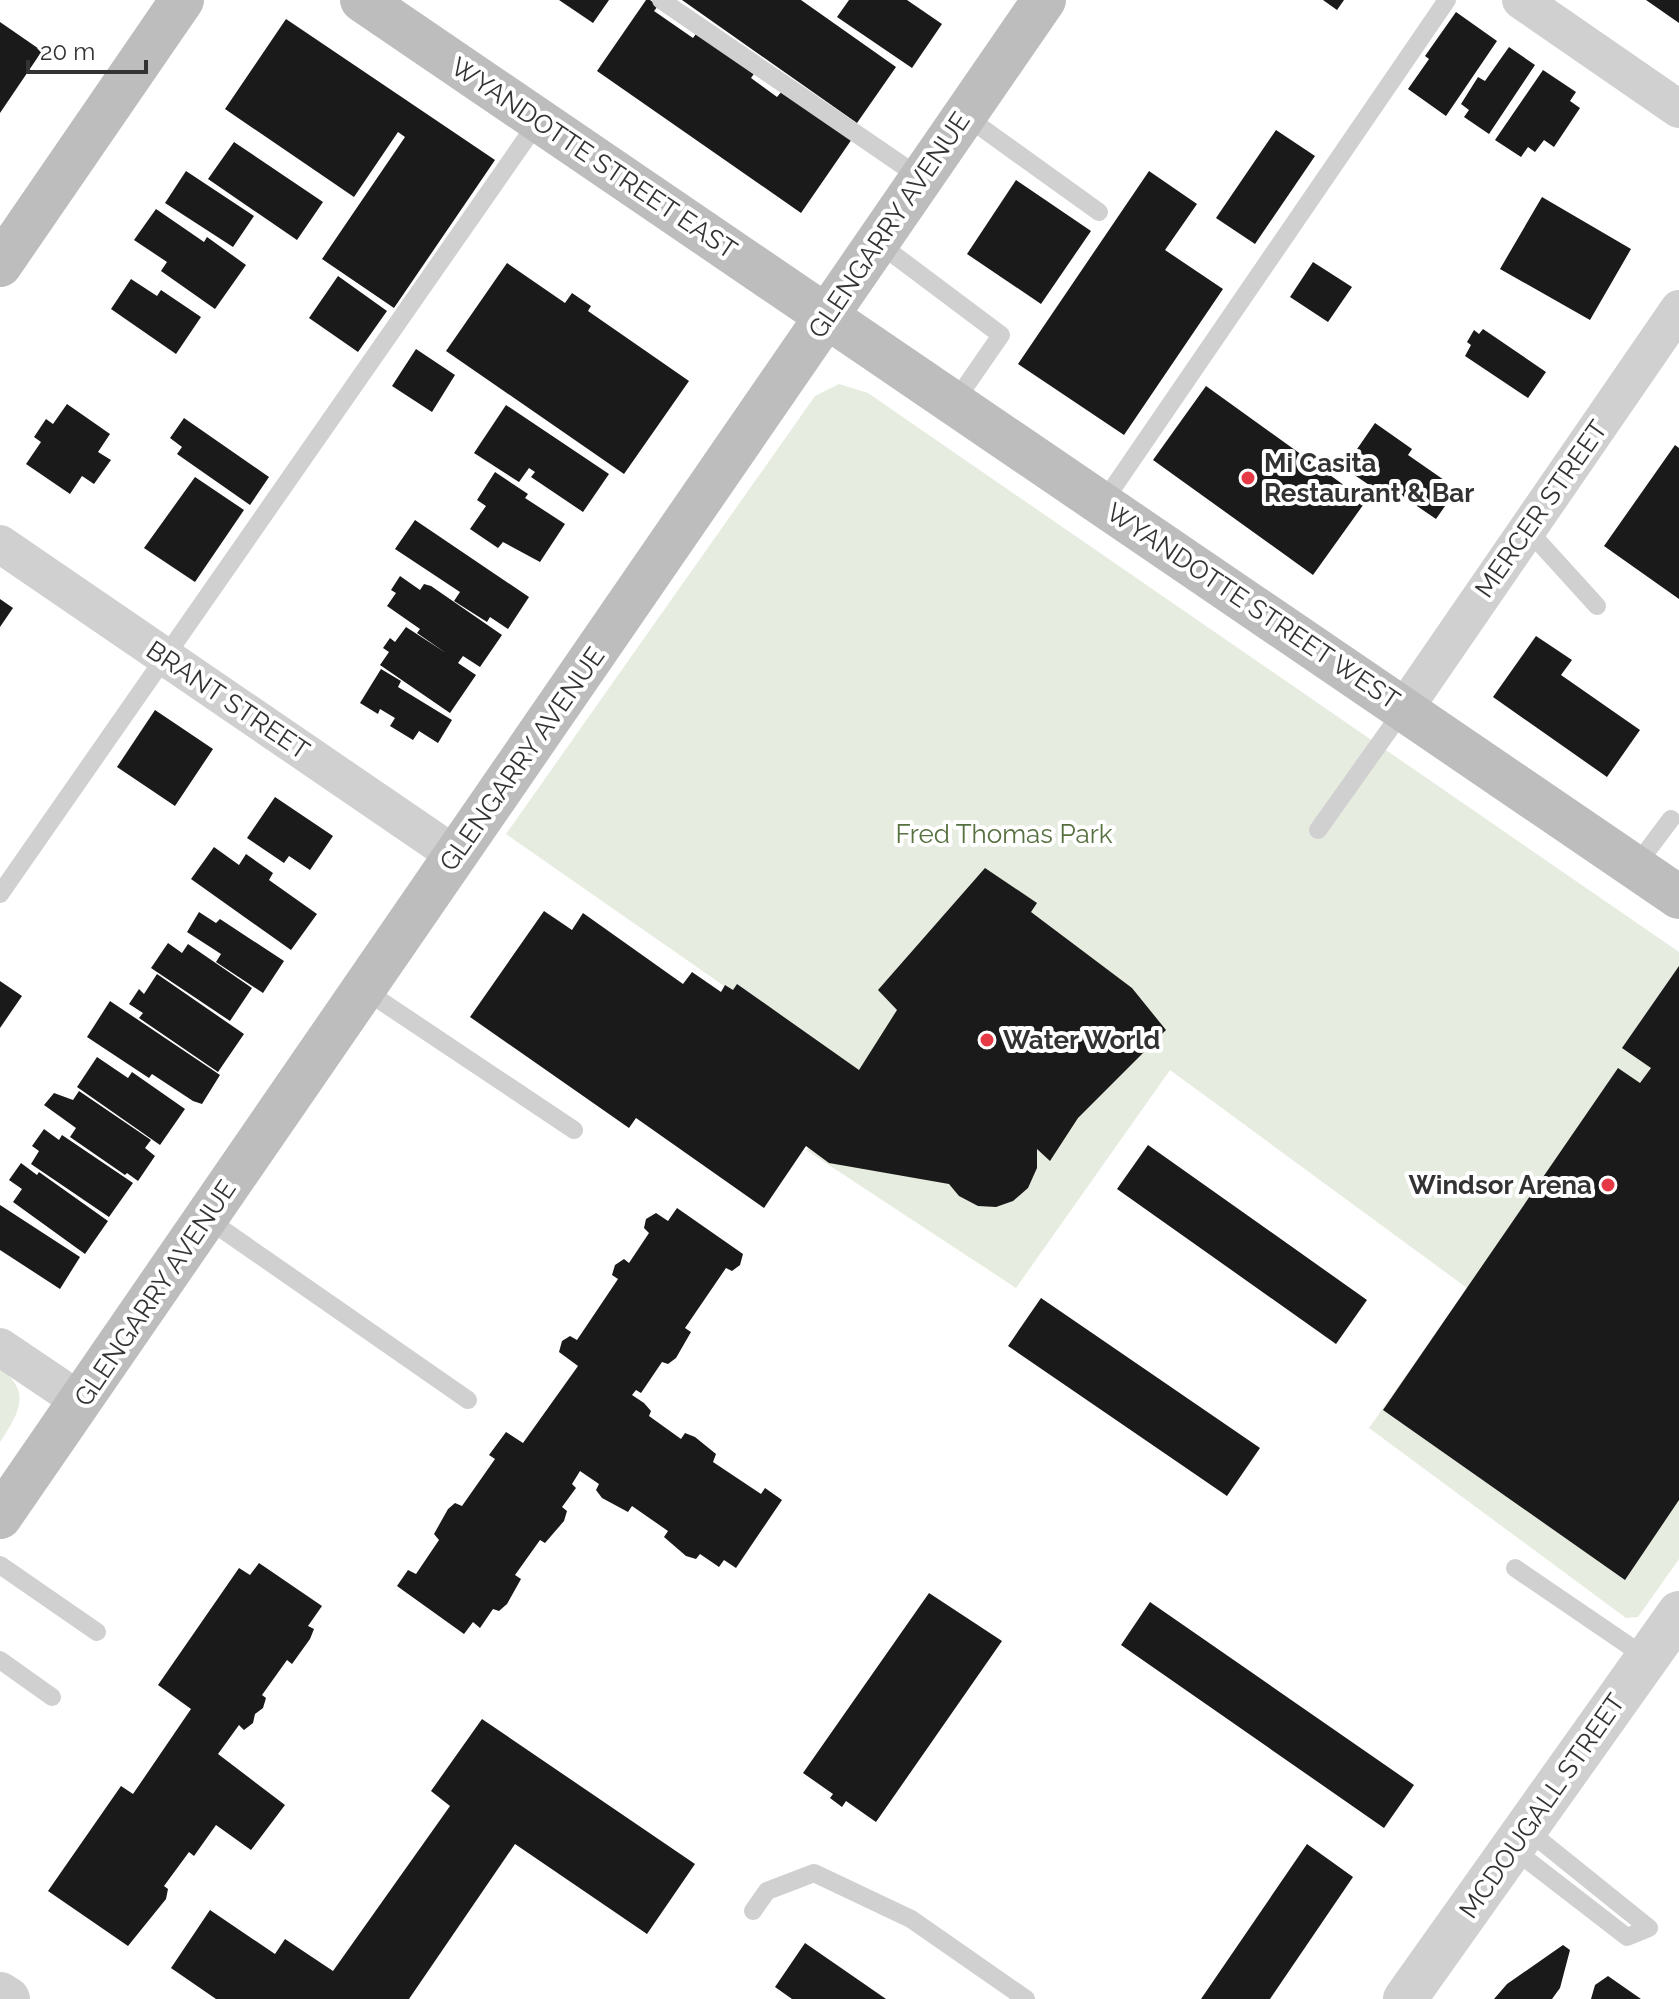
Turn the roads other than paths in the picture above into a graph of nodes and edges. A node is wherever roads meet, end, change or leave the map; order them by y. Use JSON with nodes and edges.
{"nodes":[{"id":1,"x":182,"y":0,"type":"edge"},
{"id":2,"x":362,"y":0,"type":"edge"},
{"id":3,"x":661,"y":0,"type":"edge"},
{"id":4,"x":1044,"y":0,"type":"edge"},
{"id":5,"x":1447,"y":0,"type":"edge"},
{"id":6,"x":1521,"y":0,"type":"edge"},
{"id":7,"x":1679,"y":109,"type":"edge"},
{"id":8,"x":964,"y":115,"type":"junction"},
{"id":9,"x":539,"y":120,"type":"junction"},
{"id":10,"x":921,"y":178,"type":"junction"},
{"id":11,"x":1099,"y":212,"type":"dead end"},
{"id":12,"x":877,"y":242,"type":"junction"},
{"id":13,"x":0,"y":265,"type":"edge"},
{"id":14,"x":1679,"y":309,"type":"edge"},
{"id":15,"x":827,"y":316,"type":"junction"},
{"id":16,"x":954,"y":403,"type":"junction"},
{"id":17,"x":1102,"y":504,"type":"junction"},
{"id":18,"x":1528,"y":530,"type":"junction"},
{"id":19,"x":0,"y":544,"type":"edge"},
{"id":20,"x":1597,"y":606,"type":"dead end"},
{"id":21,"x":166,"y":657,"type":"junction"},
{"id":22,"x":1404,"y":709,"type":"junction"},
{"id":23,"x":1671,"y":819,"type":"dead end"},
{"id":24,"x":1318,"y":830,"type":"dead end"},
{"id":25,"x":455,"y":855,"type":"junction"},
{"id":26,"x":1635,"y":867,"type":"junction"},
{"id":27,"x":0,"y":894,"type":"edge"},
{"id":28,"x":1679,"y":897,"type":"edge"},
{"id":29,"x":363,"y":989,"type":"junction"},
{"id":30,"x":574,"y":1130,"type":"dead end"},
{"id":31,"x":206,"y":1218,"type":"junction"},
{"id":32,"x":0,"y":1347,"type":"edge"},
{"id":33,"x":468,"y":1400,"type":"dead end"},
{"id":34,"x":80,"y":1401,"type":"junction"},
{"id":35,"x":0,"y":1517,"type":"edge"},
{"id":36,"x":0,"y":1565,"type":"edge"},
{"id":37,"x":1515,"y":1568,"type":"dead end"},
{"id":38,"x":1679,"y":1613,"type":"edge"},
{"id":39,"x":97,"y":1632,"type":"dead end"},
{"id":40,"x":1647,"y":1658,"type":"junction"},
{"id":41,"x":0,"y":1660,"type":"edge"},
{"id":42,"x":52,"y":1697,"type":"dead end"},
{"id":43,"x":1519,"y":1838,"type":"junction"},
{"id":44,"x":753,"y":1911,"type":"dead end"},
{"id":45,"x":0,"y":1994,"type":"edge"},
{"id":46,"x":8,"y":1999,"type":"edge"},
{"id":47,"x":1026,"y":1999,"type":"edge"},
{"id":48,"x":1405,"y":1999,"type":"edge"}],
"edges":[{"from":1,"to":13,"type":"main road"},
{"from":2,"to":9,"type":"main road","name":"WYANDOTTE STREET EAST"},
{"from":3,"to":10,"type":"lane"},
{"from":4,"to":8,"type":"main road","name":"GLENGARRY AVENUE"},
{"from":5,"to":17,"type":"lane"},
{"from":6,"to":7,"type":"street"},
{"from":8,"to":10,"type":"main road","name":"GLENGARRY AVENUE"},
{"from":8,"to":11,"type":"lane"},
{"from":9,"to":15,"type":"main road","name":"WYANDOTTE STREET EAST"},
{"from":9,"to":21,"type":"lane"},
{"from":10,"to":12,"type":"main road","name":"GLENGARRY AVENUE"},
{"from":12,"to":15,"type":"main road","name":"GLENGARRY AVENUE"},
{"from":12,"to":16,"type":"lane"},
{"from":14,"to":18,"type":"street","name":"MERCER STREET"},
{"from":15,"to":16,"type":"main road","name":"WYANDOTTE STREET WEST"},
{"from":15,"to":25,"type":"main road","name":"GLENGARRY AVENUE"},
{"from":16,"to":17,"type":"main road","name":"WYANDOTTE STREET WEST"},
{"from":17,"to":22,"type":"main road","name":"WYANDOTTE STREET WEST"},
{"from":18,"to":20,"type":"lane"},
{"from":18,"to":22,"type":"street","name":"MERCER STREET"},
{"from":19,"to":21,"type":"street","name":"BRANT STREET"},
{"from":21,"to":25,"type":"street","name":"BRANT STREET"},
{"from":21,"to":27,"type":"lane"},
{"from":22,"to":24,"type":"lane"},
{"from":22,"to":26,"type":"main road","name":"WYANDOTTE STREET WEST"},
{"from":23,"to":26,"type":"lane"},
{"from":25,"to":29,"type":"main road","name":"GLENGARRY AVENUE"},
{"from":26,"to":28,"type":"main road","name":"WYANDOTTE STREET WEST"},
{"from":29,"to":30,"type":"lane"},
{"from":29,"to":31,"type":"main road","name":"GLENGARRY AVENUE"},
{"from":31,"to":33,"type":"lane"},
{"from":31,"to":34,"type":"main road","name":"GLENGARRY AVENUE"},
{"from":32,"to":34,"type":"street"},
{"from":34,"to":35,"type":"main road","name":"GLENGARRY AVENUE"},
{"from":36,"to":39,"type":"lane"},
{"from":37,"to":40,"type":"lane"},
{"from":38,"to":40,"type":"street","name":"MCDOUGALL STREET"},
{"from":40,"to":43,"type":"street","name":"MCDOUGALL STREET"},
{"from":41,"to":42,"type":"lane"},
{"from":43,"to":43,"type":"lane"},
{"from":43,"to":48,"type":"street","name":"MCDOUGALL STREET"},
{"from":44,"to":47,"type":"lane"},
{"from":45,"to":46,"type":"street"}]}
